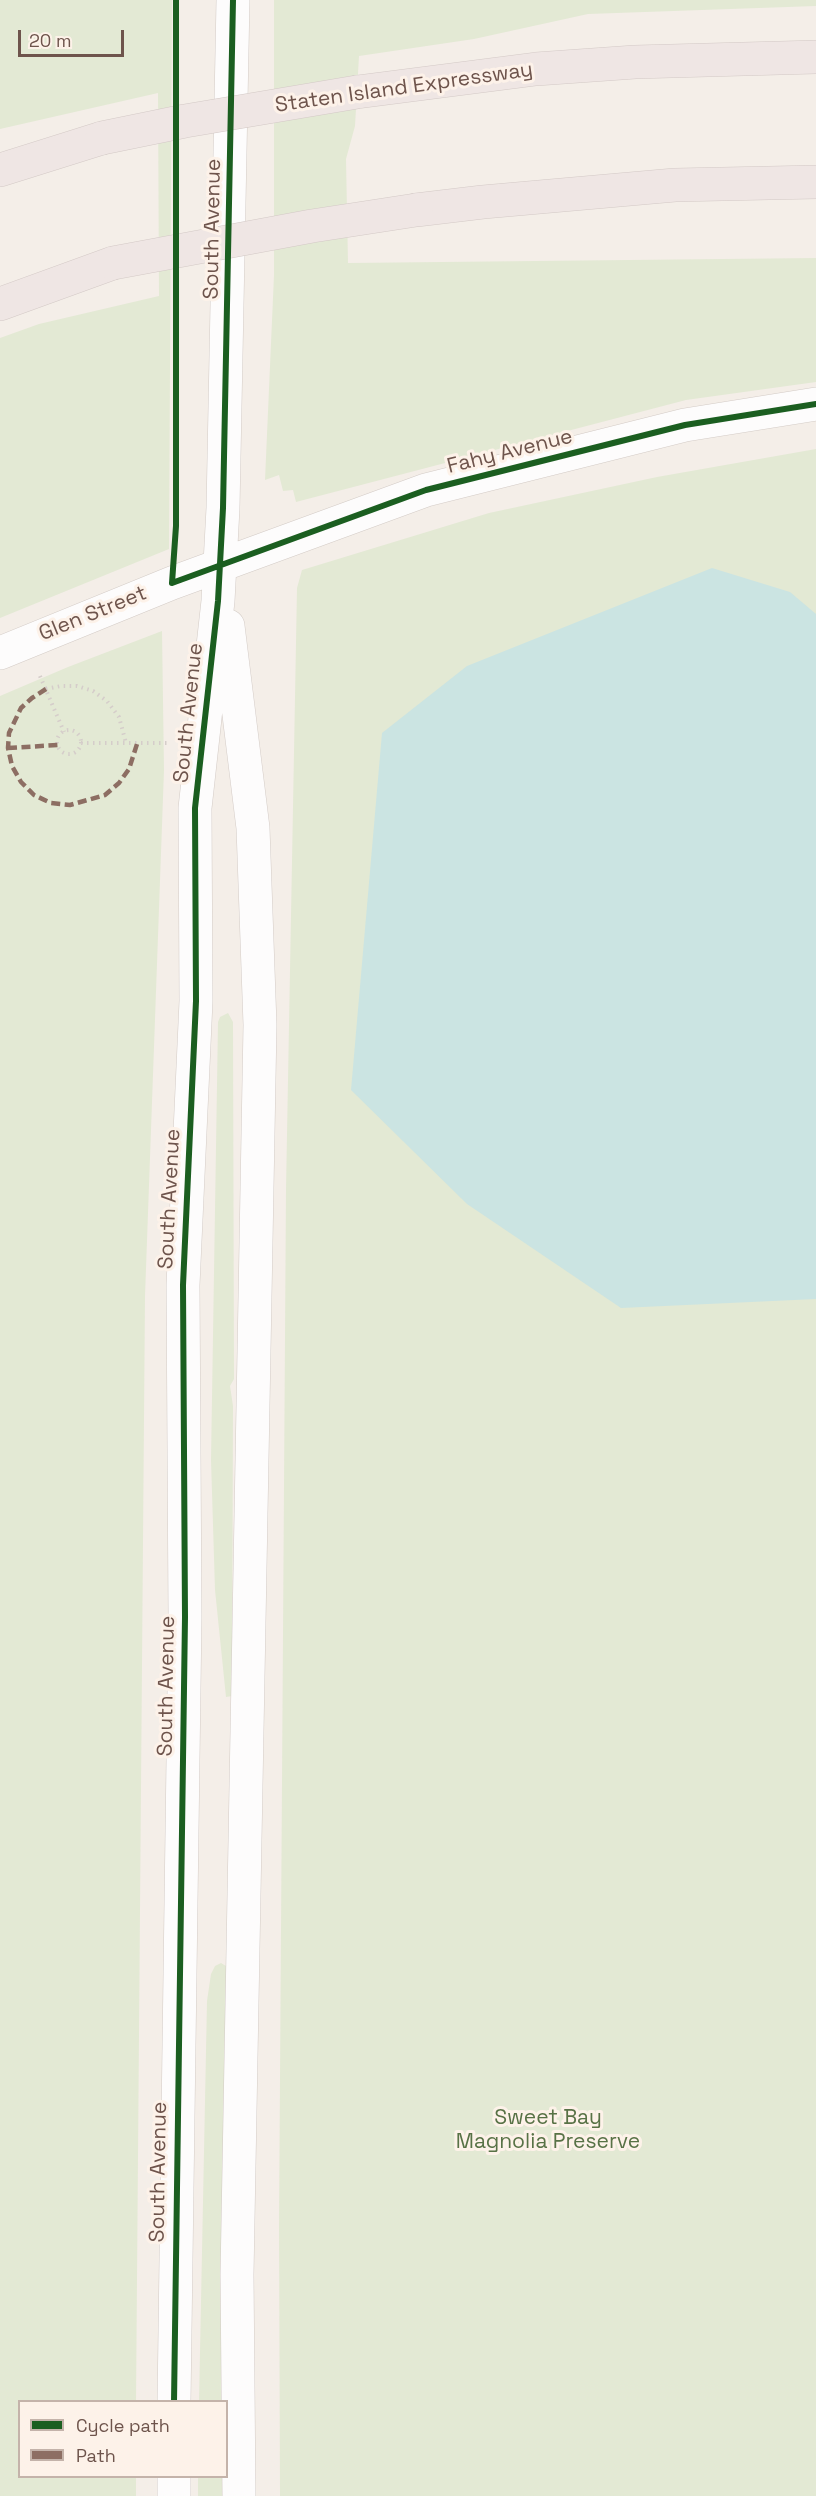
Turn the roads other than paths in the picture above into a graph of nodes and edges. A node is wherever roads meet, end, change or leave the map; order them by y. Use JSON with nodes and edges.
{"nodes":[{"id":1,"x":233,"y":0,"type":"edge"},
{"id":2,"x":816,"y":57,"type":"edge"},
{"id":3,"x":102,"y":138,"type":"junction"},
{"id":4,"x":0,"y":152,"type":"edge"},
{"id":5,"x":0,"y":170,"type":"edge"},
{"id":6,"x":816,"y":182,"type":"edge"},
{"id":7,"x":38,"y":284,"type":"junction"},
{"id":8,"x":0,"y":286,"type":"edge"},
{"id":9,"x":0,"y":304,"type":"edge"},
{"id":10,"x":816,"y":404,"type":"edge"},
{"id":11,"x":221,"y":565,"type":"junction"},
{"id":12,"x":0,"y":653,"type":"edge"},
{"id":13,"x":174,"y":2400,"type":"edge"},
{"id":14,"x":174,"y":2478,"type":"edge"},
{"id":15,"x":174,"y":2496,"type":"edge"},
{"id":16,"x":239,"y":2496,"type":"edge"}],
"edges":[{"from":1,"to":11,"type":"street","name":"South Avenue"},
{"from":2,"to":3,"type":"highway","name":"Staten Island Expressway","bridge":true},
{"from":3,"to":4,"type":"highway"},
{"from":3,"to":5,"type":"highway","name":"Staten Island Expressway"},
{"from":6,"to":7,"type":"highway","bridge":true},
{"from":7,"to":8,"type":"highway"},
{"from":7,"to":9,"type":"highway"},
{"from":10,"to":11,"type":"street","name":"Fahy Avenue"},
{"from":11,"to":12,"type":"street","name":"Glen Street"},
{"from":11,"to":13,"type":"street","name":"South Avenue"},
{"from":11,"to":16,"type":"street","name":"South Avenue"},
{"from":14,"to":15,"type":"street"}]}
